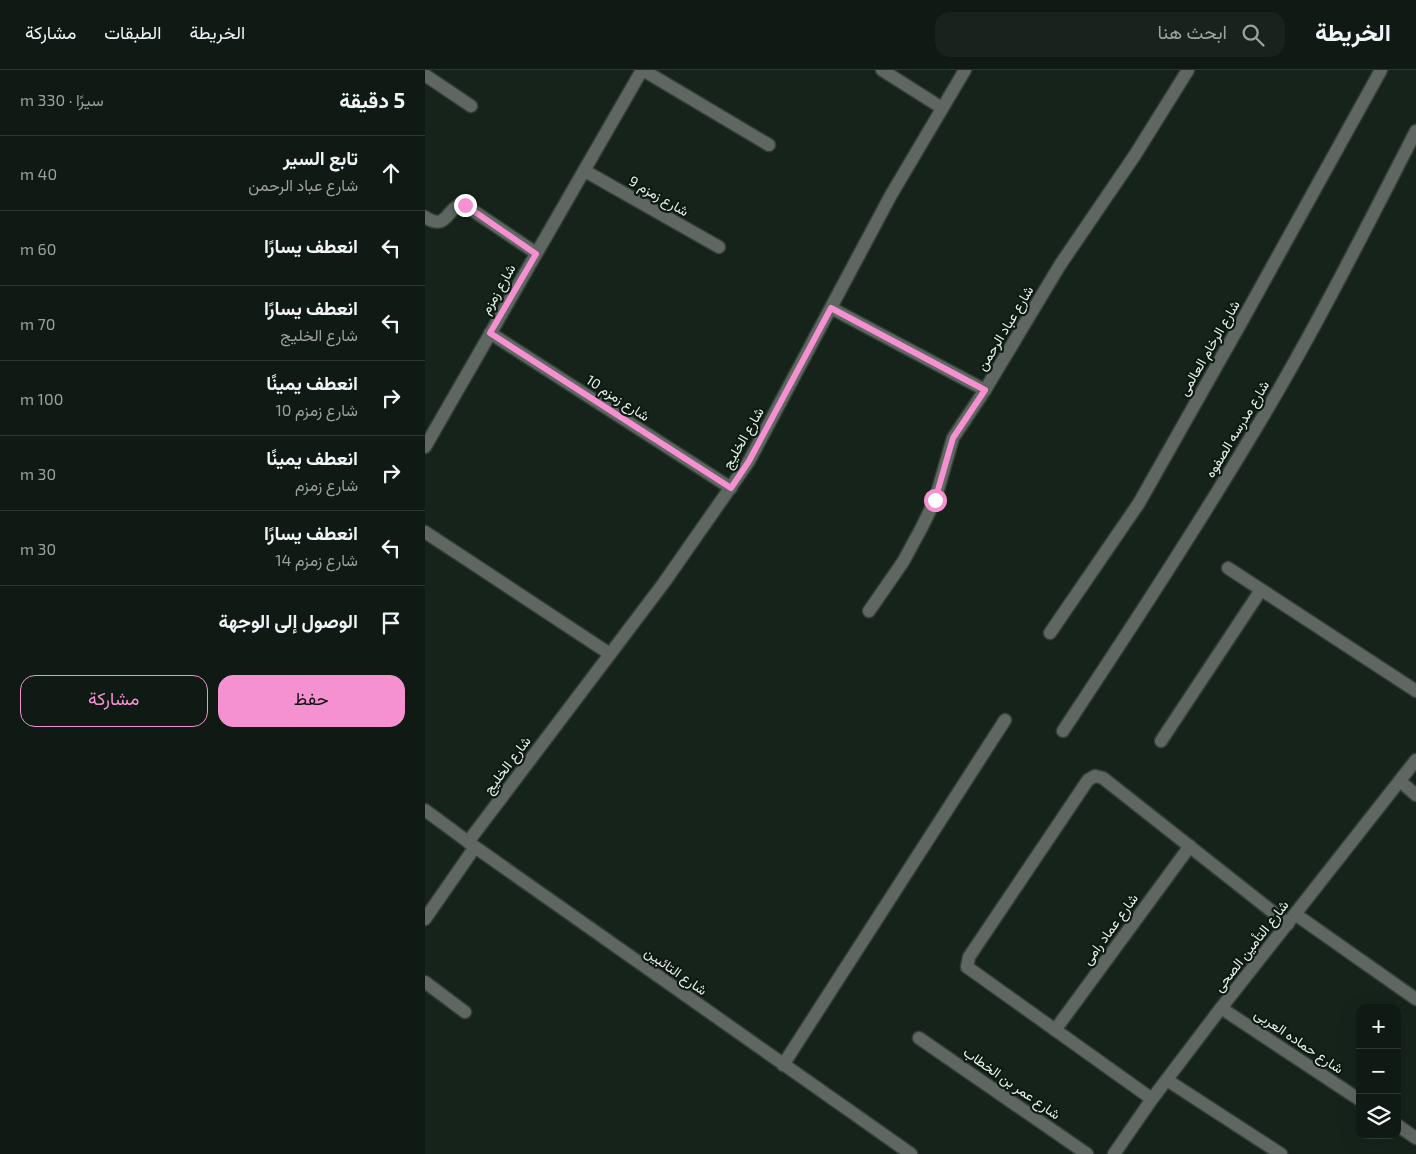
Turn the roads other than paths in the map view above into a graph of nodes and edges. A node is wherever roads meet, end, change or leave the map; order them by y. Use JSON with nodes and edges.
{"nodes":[{"id":1,"x":642,"y":70,"type":"edge"},
{"id":2,"x":882,"y":70,"type":"edge"},
{"id":3,"x":965,"y":70,"type":"edge"},
{"id":4,"x":1188,"y":70,"type":"edge"},
{"id":5,"x":1381,"y":70,"type":"edge"},
{"id":6,"x":425,"y":75,"type":"edge"},
{"id":7,"x":471,"y":106,"type":"dead end"},
{"id":8,"x":942,"y":108,"type":"junction"},
{"id":9,"x":1416,"y":131,"type":"edge"},
{"id":10,"x":769,"y":145,"type":"dead end"},
{"id":11,"x":585,"y":171,"type":"junction"},
{"id":12,"x":425,"y":217,"type":"edge"},
{"id":13,"x":719,"y":248,"type":"dead end"},
{"id":14,"x":536,"y":254,"type":"junction"},
{"id":15,"x":831,"y":308,"type":"junction"},
{"id":16,"x":490,"y":333,"type":"junction"},
{"id":17,"x":985,"y":390,"type":"junction"},
{"id":18,"x":425,"y":447,"type":"edge"},
{"id":19,"x":731,"y":488,"type":"junction"},
{"id":20,"x":425,"y":532,"type":"edge"},
{"id":21,"x":1228,"y":568,"type":"dead end"},
{"id":22,"x":1261,"y":590,"type":"junction"},
{"id":23,"x":869,"y":611,"type":"dead end"},
{"id":24,"x":1050,"y":633,"type":"dead end"},
{"id":25,"x":610,"y":654,"type":"junction"},
{"id":26,"x":1416,"y":691,"type":"edge"},
{"id":27,"x":1005,"y":720,"type":"dead end"},
{"id":28,"x":1063,"y":731,"type":"dead end"},
{"id":29,"x":1161,"y":741,"type":"dead end"},
{"id":30,"x":1416,"y":760,"type":"edge"},
{"id":31,"x":1400,"y":781,"type":"junction"},
{"id":32,"x":1416,"y":795,"type":"edge"},
{"id":33,"x":425,"y":810,"type":"edge"},
{"id":34,"x":471,"y":845,"type":"junction"},
{"id":35,"x":1190,"y":846,"type":"junction"},
{"id":36,"x":425,"y":919,"type":"edge"},
{"id":37,"x":1291,"y":919,"type":"junction"},
{"id":38,"x":425,"y":982,"type":"edge"},
{"id":39,"x":1416,"y":999,"type":"edge"},
{"id":40,"x":1221,"y":1008,"type":"junction"},
{"id":41,"x":465,"y":1012,"type":"dead end"},
{"id":42,"x":1055,"y":1030,"type":"junction"},
{"id":43,"x":919,"y":1038,"type":"dead end"},
{"id":44,"x":783,"y":1065,"type":"junction"},
{"id":45,"x":1167,"y":1080,"type":"junction"},
{"id":46,"x":1356,"y":1097,"type":"edge"},
{"id":47,"x":1152,"y":1099,"type":"junction"},
{"id":48,"x":1401,"y":1128,"type":"edge"},
{"id":49,"x":1416,"y":1138,"type":"edge"},
{"id":50,"x":911,"y":1154,"type":"edge"},
{"id":51,"x":1087,"y":1154,"type":"edge"},
{"id":52,"x":1113,"y":1154,"type":"edge"},
{"id":53,"x":1281,"y":1154,"type":"edge"}],
"edges":[{"from":1,"to":10,"type":"street"},
{"from":1,"to":11,"type":"street","name":"شارع زمزم"},
{"from":2,"to":8,"type":"street"},
{"from":3,"to":8,"type":"street","name":"شارع الخليج"},
{"from":4,"to":17,"type":"street","name":"شارع عباد الرحمن"},
{"from":5,"to":24,"type":"street","name":"شارع الرخام العالمى"},
{"from":6,"to":7,"type":"street"},
{"from":8,"to":15,"type":"street","name":"شارع الخليج"},
{"from":9,"to":28,"type":"street","name":"شارع مدرسه الصفوه"},
{"from":11,"to":13,"type":"street","name":"شارع زمزم 9"},
{"from":11,"to":14,"type":"street","name":"شارع زمزم"},
{"from":12,"to":14,"type":"street"},
{"from":14,"to":16,"type":"street","name":"شارع زمزم"},
{"from":15,"to":17,"type":"street"},
{"from":15,"to":19,"type":"street","name":"شارع الخليج"},
{"from":16,"to":18,"type":"street","name":"شارع زمزم"},
{"from":16,"to":19,"type":"street","name":"شارع زمزم 10"},
{"from":17,"to":23,"type":"street","name":"شارع عباد الرحمن"},
{"from":19,"to":25,"type":"street","name":"شارع الخليج"},
{"from":20,"to":25,"type":"street"},
{"from":21,"to":22,"type":"street"},
{"from":22,"to":26,"type":"street"},
{"from":22,"to":29,"type":"street"},
{"from":25,"to":34,"type":"street","name":"شارع الخليج"},
{"from":27,"to":44,"type":"street"},
{"from":30,"to":31,"type":"street","name":"شارع التأمين الصحى"},
{"from":31,"to":32,"type":"street"},
{"from":31,"to":37,"type":"street","name":"شارع التأمين الصحى"},
{"from":33,"to":34,"type":"street","name":"شارع التائبين"},
{"from":34,"to":36,"type":"street","name":"شارع الخليج"},
{"from":34,"to":44,"type":"street","name":"شارع التائبين"},
{"from":35,"to":37,"type":"street"},
{"from":35,"to":42,"type":"street","name":"شارع عماد رامى"},
{"from":35,"to":42,"type":"street"},
{"from":37,"to":39,"type":"street"},
{"from":37,"to":40,"type":"street","name":"شارع التأمين الصحى"},
{"from":38,"to":41,"type":"street"},
{"from":40,"to":45,"type":"street","name":"شارع التأمين الصحى"},
{"from":40,"to":46,"type":"street","name":"شارع حماده العربى"},
{"from":42,"to":47,"type":"street"},
{"from":43,"to":51,"type":"street","name":"شارع عمر بن الخطاب"},
{"from":44,"to":50,"type":"street","name":"شارع التائبين"},
{"from":45,"to":47,"type":"street","name":"شارع التأمين الصحى"},
{"from":45,"to":53,"type":"street"},
{"from":47,"to":52,"type":"street","name":"شارع التأمين الصحى"},
{"from":48,"to":49,"type":"street"}]}
